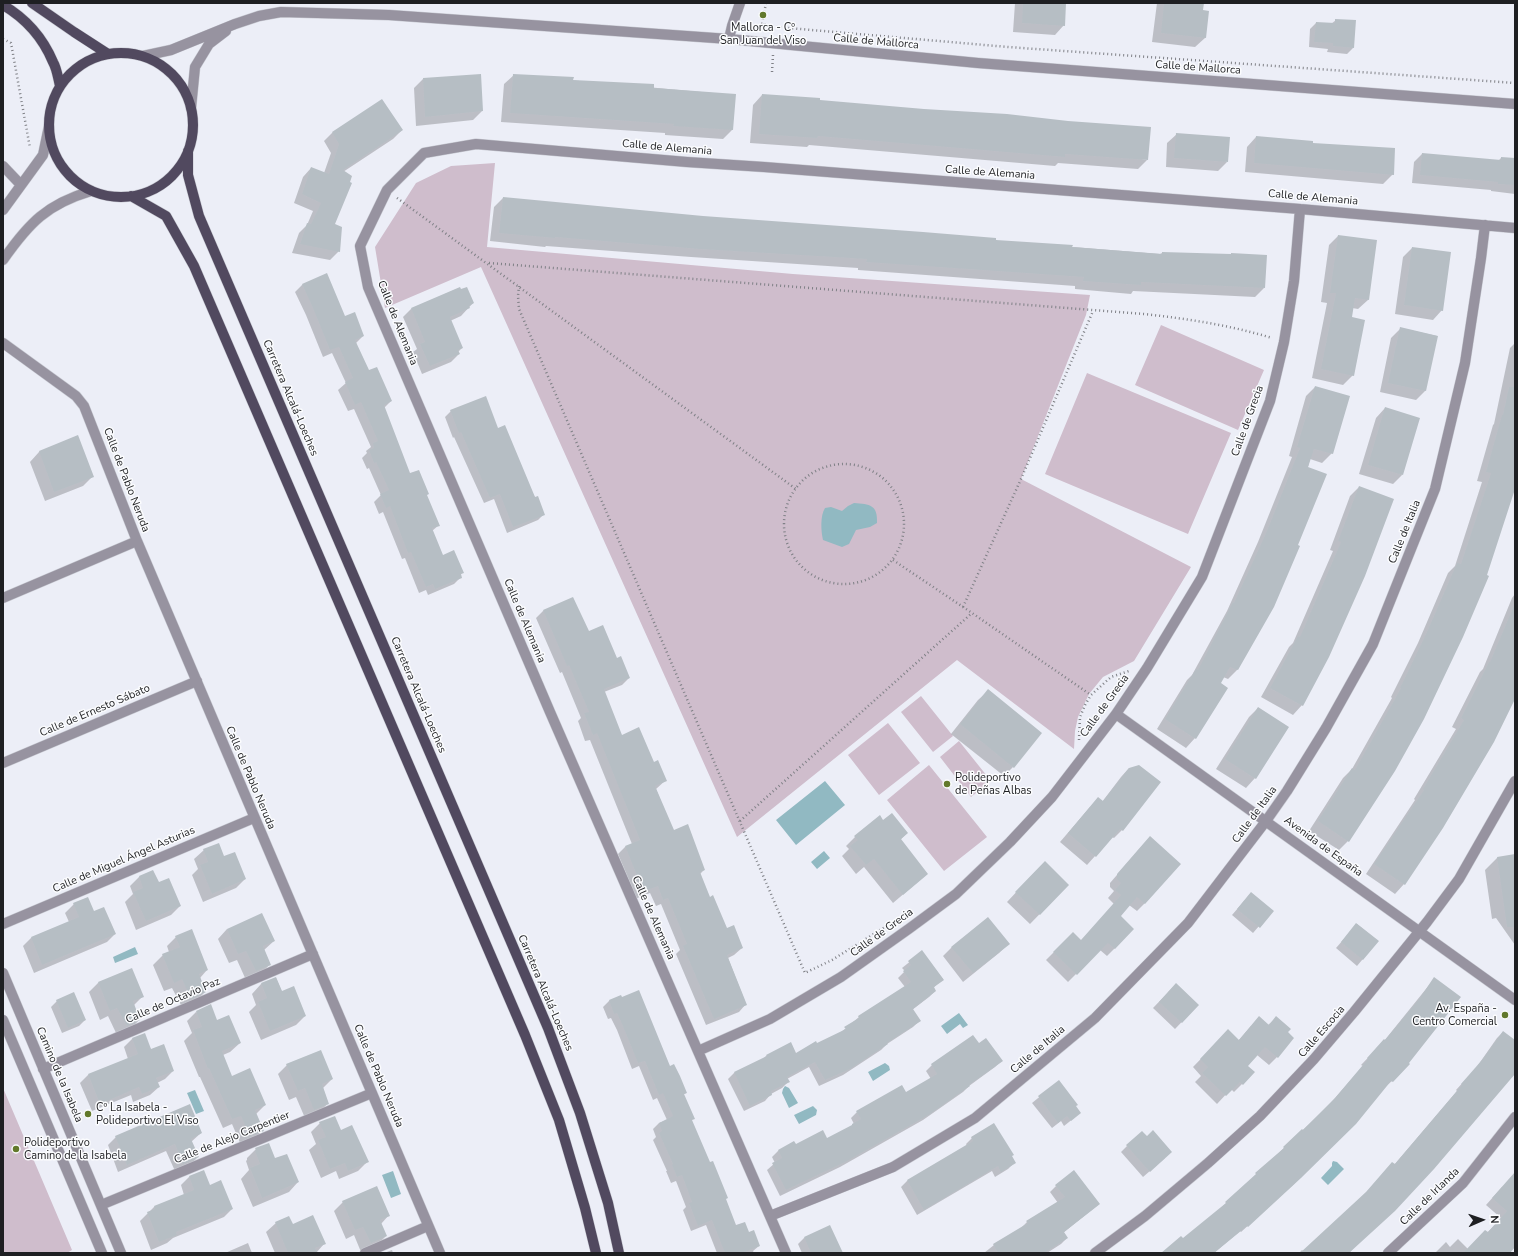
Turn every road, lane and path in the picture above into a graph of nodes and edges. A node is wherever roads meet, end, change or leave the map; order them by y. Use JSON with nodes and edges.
{"nodes":[{"id":1,"x":32,"y":3,"type":"edge"},
{"id":2,"x":740,"y":3,"type":"edge"},
{"id":3,"x":766,"y":3,"type":"edge"},
{"id":4,"x":3,"y":5,"type":"edge"},
{"id":5,"x":235,"y":24,"type":"junction"},
{"id":6,"x":3,"y":39,"type":"edge"},
{"id":7,"x":729,"y":39,"type":"junction"},
{"id":8,"x":108,"y":54,"type":"junction"},
{"id":9,"x":143,"y":56,"type":"junction"},
{"id":10,"x":1515,"y":83,"type":"edge"},
{"id":11,"x":60,"y":86,"type":"junction"},
{"id":12,"x":1515,"y":104,"type":"edge"},
{"id":13,"x":191,"y":108,"type":"junction"},
{"id":14,"x":48,"y":126,"type":"junction"},
{"id":15,"x":31,"y":150,"type":"dead end"},
{"id":16,"x":188,"y":151,"type":"junction"},
{"id":17,"x":3,"y":166,"type":"edge"},
{"id":18,"x":21,"y":185,"type":"junction"},
{"id":19,"x":387,"y":190,"type":"junction"},
{"id":20,"x":91,"y":191,"type":"junction"},
{"id":21,"x":131,"y":196,"type":"junction"},
{"id":22,"x":1300,"y":209,"type":"junction"},
{"id":23,"x":3,"y":210,"type":"edge"},
{"id":24,"x":1485,"y":225,"type":"junction"},
{"id":25,"x":1515,"y":228,"type":"edge"},
{"id":26,"x":3,"y":260,"type":"edge"},
{"id":27,"x":489,"y":263,"type":"junction"},
{"id":28,"x":519,"y":286,"type":"junction"},
{"id":29,"x":1093,"y":311,"type":"junction"},
{"id":30,"x":1284,"y":342,"type":"junction"},
{"id":31,"x":3,"y":343,"type":"edge"},
{"id":32,"x":796,"y":489,"type":"junction"},
{"id":33,"x":137,"y":542,"type":"junction"},
{"id":34,"x":892,"y":560,"type":"junction"},
{"id":35,"x":4,"y":596,"type":"edge"},
{"id":36,"x":963,"y":607,"type":"junction"},
{"id":37,"x":972,"y":613,"type":"junction"},
{"id":38,"x":1130,"y":670,"type":"dead end"},
{"id":39,"x":197,"y":681,"type":"junction"},
{"id":40,"x":1091,"y":695,"type":"junction"},
{"id":41,"x":1116,"y":714,"type":"junction"},
{"id":42,"x":1078,"y":744,"type":"dead end"},
{"id":43,"x":3,"y":763,"type":"edge"},
{"id":44,"x":1515,"y":781,"type":"edge"},
{"id":45,"x":254,"y":818,"type":"junction"},
{"id":46,"x":740,"y":821,"type":"junction"},
{"id":47,"x":1266,"y":821,"type":"junction"},
{"id":48,"x":3,"y":924,"type":"edge"},
{"id":49,"x":890,"y":924,"type":"dead end"},
{"id":50,"x":1419,"y":931,"type":"junction"},
{"id":51,"x":313,"y":954,"type":"junction"},
{"id":52,"x":3,"y":973,"type":"edge"},
{"id":53,"x":1515,"y":1000,"type":"edge"},
{"id":54,"x":3,"y":1020,"type":"edge"},
{"id":55,"x":698,"y":1051,"type":"junction"},
{"id":56,"x":43,"y":1069,"type":"junction"},
{"id":57,"x":372,"y":1093,"type":"junction"},
{"id":58,"x":1515,"y":1117,"type":"edge"},
{"id":59,"x":101,"y":1205,"type":"junction"},
{"id":60,"x":770,"y":1216,"type":"junction"},
{"id":61,"x":428,"y":1226,"type":"junction"},
{"id":62,"x":102,"y":1253,"type":"edge"},
{"id":63,"x":121,"y":1253,"type":"edge"},
{"id":64,"x":365,"y":1253,"type":"edge"},
{"id":65,"x":440,"y":1253,"type":"edge"},
{"id":66,"x":596,"y":1253,"type":"edge"},
{"id":67,"x":619,"y":1253,"type":"edge"},
{"id":68,"x":786,"y":1253,"type":"edge"},
{"id":69,"x":1095,"y":1253,"type":"edge"},
{"id":70,"x":1388,"y":1253,"type":"edge"}],
"edges":[{"from":1,"to":8,"type":"main road"},
{"from":2,"to":7,"type":"street"},
{"from":3,"to":10,"type":"path"},
{"from":4,"to":11,"type":"main road"},
{"from":5,"to":7,"type":"street","name":"Calle de Mallorca"},
{"from":5,"to":9,"type":"street","name":"Calle de Mallorca"},
{"from":5,"to":13,"type":"street","name":"Calle de Mallorca"},
{"from":6,"to":15,"type":"path"},
{"from":7,"to":12,"type":"street","name":"Calle de Mallorca"},
{"from":8,"to":9,"type":"main road"},
{"from":8,"to":11,"type":"main road"},
{"from":9,"to":13,"type":"main road"},
{"from":11,"to":14,"type":"main road"},
{"from":13,"to":16,"type":"main road"},
{"from":14,"to":18,"type":"street"},
{"from":14,"to":20,"type":"main road"},
{"from":16,"to":21,"type":"main road"},
{"from":16,"to":67,"type":"main road","name":"Carretera Alcalá-Loeches"},
{"from":17,"to":18,"type":"street"},
{"from":18,"to":23,"type":"street"},
{"from":19,"to":22,"type":"street","name":"Calle de Alemania"},
{"from":19,"to":27,"type":"path"},
{"from":19,"to":55,"type":"street","name":"Calle de Alemania"},
{"from":20,"to":21,"type":"main road"},
{"from":20,"to":26,"type":"street"},
{"from":21,"to":66,"type":"main road"},
{"from":22,"to":24,"type":"street","name":"Calle de Alemania"},
{"from":22,"to":30,"type":"street","name":"Calle de Grecia"},
{"from":24,"to":25,"type":"street","name":"Calle de Alemania"},
{"from":24,"to":47,"type":"street","name":"Calle de Italia"},
{"from":27,"to":28,"type":"path"},
{"from":27,"to":29,"type":"path"},
{"from":28,"to":32,"type":"path"},
{"from":28,"to":46,"type":"path"},
{"from":29,"to":30,"type":"path"},
{"from":29,"to":36,"type":"path"},
{"from":30,"to":41,"type":"street","name":"Calle de Grecia"},
{"from":31,"to":33,"type":"street","name":"Calle de Pablo Neruda"},
{"from":32,"to":34,"type":"path"},
{"from":32,"to":34,"type":"path"},
{"from":33,"to":35,"type":"street"},
{"from":33,"to":39,"type":"street","name":"Calle de Pablo Neruda"},
{"from":34,"to":36,"type":"path"},
{"from":36,"to":37,"type":"path"},
{"from":37,"to":40,"type":"path"},
{"from":37,"to":46,"type":"path"},
{"from":38,"to":40,"type":"path"},
{"from":39,"to":43,"type":"street","name":"Calle de Ernesto Sábato"},
{"from":39,"to":45,"type":"street","name":"Calle de Pablo Neruda"},
{"from":40,"to":42,"type":"path"},
{"from":41,"to":47,"type":"street","name":"Avenida de España"},
{"from":41,"to":55,"type":"street","name":"Calle de Grecia"},
{"from":44,"to":50,"type":"street","name":"Calle Escocia"},
{"from":45,"to":48,"type":"street","name":"Calle de Miguel Ángel Asturias"},
{"from":45,"to":51,"type":"street","name":"Calle de Pablo Neruda"},
{"from":46,"to":49,"type":"path"},
{"from":47,"to":50,"type":"street","name":"Avenida de España"},
{"from":47,"to":60,"type":"street","name":"Calle de Italia"},
{"from":50,"to":53,"type":"street","name":"Avenida de España"},
{"from":50,"to":69,"type":"street","name":"Calle Escocia"},
{"from":51,"to":56,"type":"street","name":"Calle de Octavio Paz"},
{"from":51,"to":57,"type":"street","name":"Calle de Pablo Neruda"},
{"from":52,"to":56,"type":"street","name":"Camino de la Isabela"},
{"from":54,"to":62,"type":"street"},
{"from":55,"to":60,"type":"street","name":"Calle de Alemania"},
{"from":56,"to":59,"type":"street","name":"Camino de la Isabela"},
{"from":57,"to":59,"type":"street","name":"Calle de Alejo Carpentier"},
{"from":57,"to":61,"type":"street","name":"Calle de Pablo Neruda"},
{"from":58,"to":70,"type":"street","name":"Calle de Irlanda"},
{"from":59,"to":63,"type":"street","name":"Camino de la Isabela"},
{"from":60,"to":68,"type":"street","name":"Calle de Alemania"},
{"from":61,"to":64,"type":"street"},
{"from":61,"to":65,"type":"street","name":"Calle de Pablo Neruda"}]}
